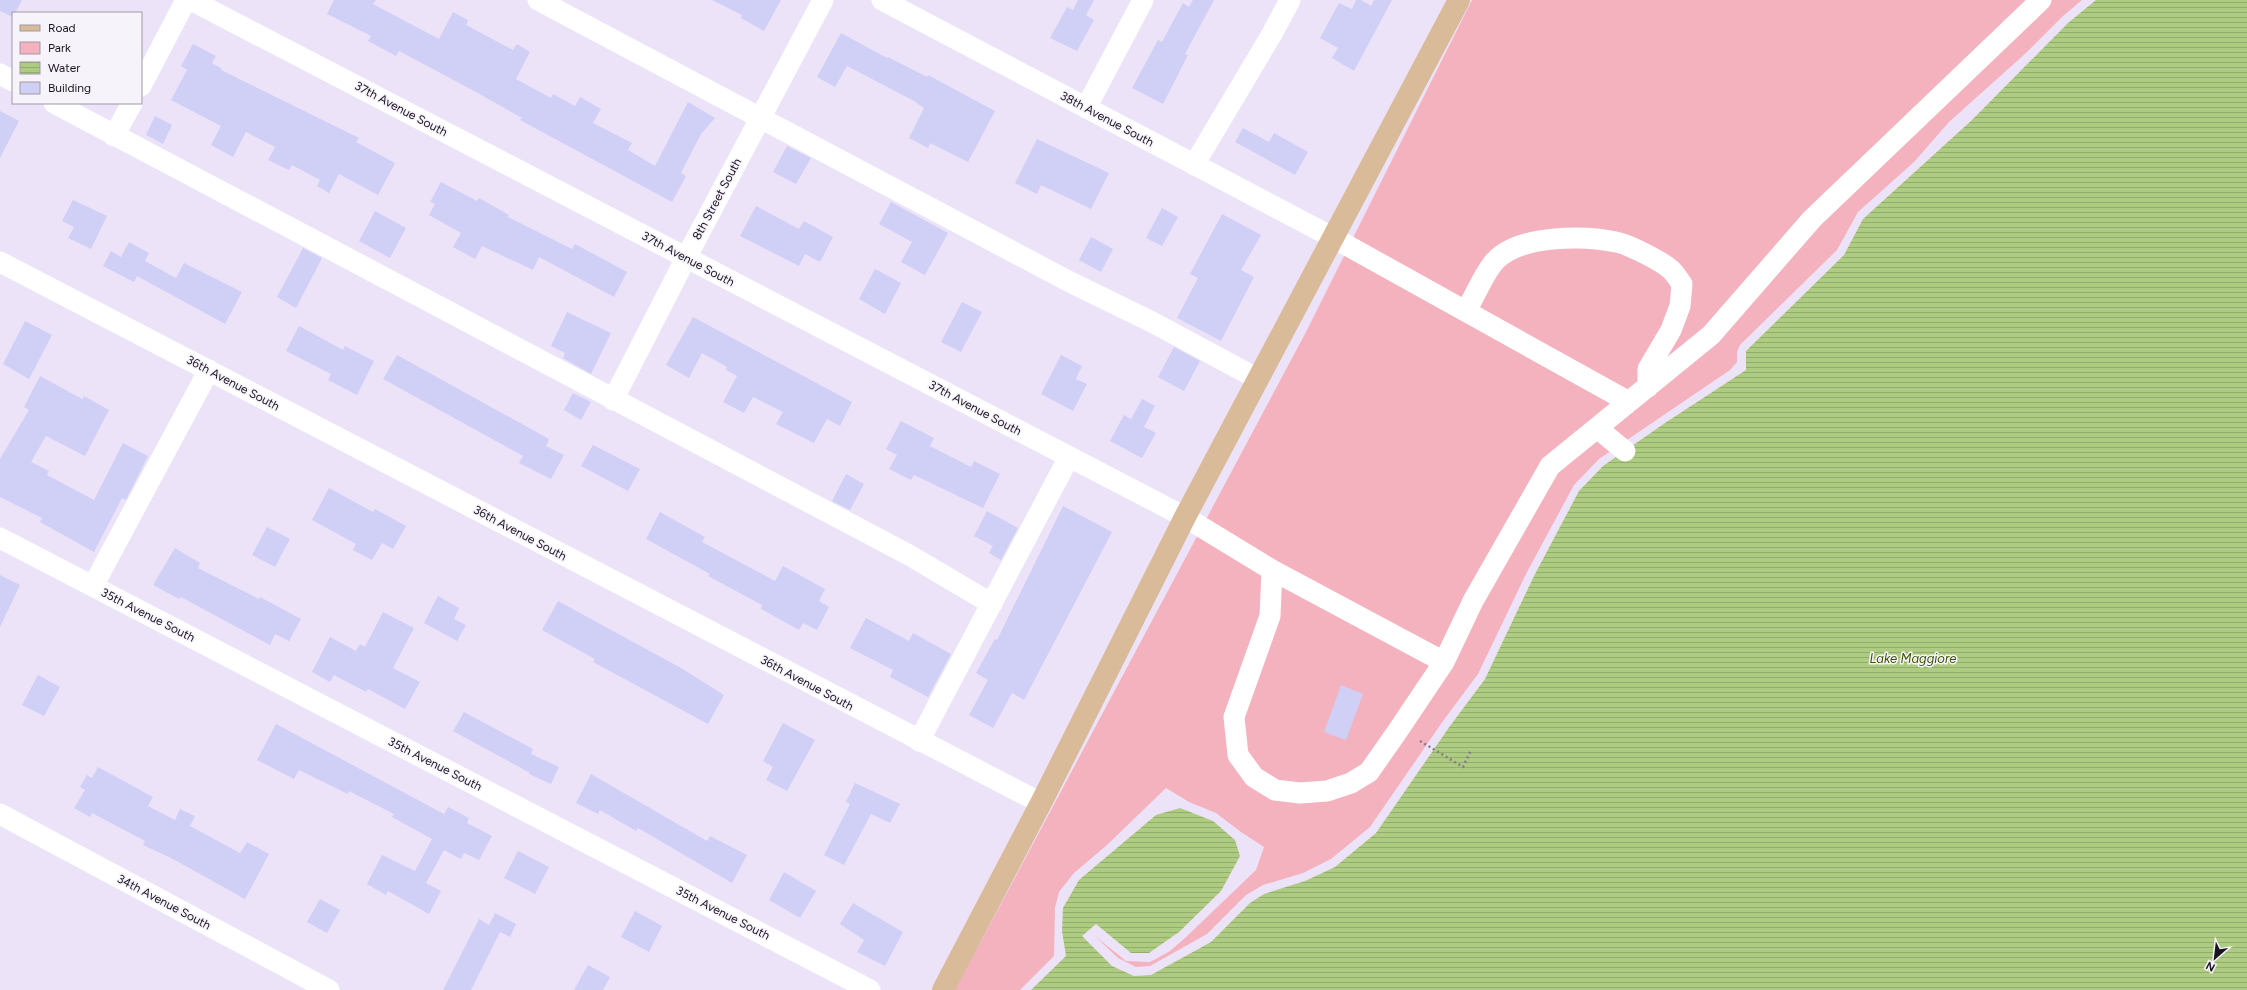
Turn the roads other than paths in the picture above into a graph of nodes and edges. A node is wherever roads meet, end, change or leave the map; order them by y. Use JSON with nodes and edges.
{"nodes":[{"id":1,"x":186,"y":0,"type":"edge"},
{"id":2,"x":191,"y":0,"type":"edge"},
{"id":3,"x":538,"y":0,"type":"edge"},
{"id":4,"x":823,"y":0,"type":"edge"},
{"id":5,"x":882,"y":0,"type":"edge"},
{"id":6,"x":1143,"y":0,"type":"edge"},
{"id":7,"x":1290,"y":0,"type":"edge"},
{"id":8,"x":1459,"y":0,"type":"edge"},
{"id":9,"x":2041,"y":0,"type":"edge"},
{"id":10,"x":0,"y":74,"type":"edge"},
{"id":11,"x":12,"y":80,"type":"edge"},
{"id":12,"x":142,"y":84,"type":"edge"},
{"id":13,"x":56,"y":104,"type":"edge"},
{"id":14,"x":131,"y":104,"type":"edge"},
{"id":15,"x":1086,"y":108,"type":"junction"},
{"id":16,"x":761,"y":117,"type":"junction"},
{"id":17,"x":114,"y":136,"type":"junction"},
{"id":18,"x":1194,"y":165,"type":"junction"},
{"id":19,"x":1332,"y":237,"type":"junction"},
{"id":20,"x":686,"y":258,"type":"junction"},
{"id":21,"x":0,"y":262,"type":"edge"},
{"id":22,"x":1466,"y":311,"type":"junction"},
{"id":23,"x":209,"y":370,"type":"junction"},
{"id":24,"x":1258,"y":379,"type":"junction"},
{"id":25,"x":1648,"y":387,"type":"junction"},
{"id":26,"x":613,"y":400,"type":"junction"},
{"id":27,"x":1629,"y":402,"type":"junction"},
{"id":28,"x":1597,"y":428,"type":"junction"},
{"id":29,"x":1625,"y":451,"type":"dead end"},
{"id":30,"x":1069,"y":457,"type":"junction"},
{"id":31,"x":1185,"y":517,"type":"junction"},
{"id":32,"x":0,"y":538,"type":"edge"},
{"id":33,"x":1272,"y":570,"type":"junction"},
{"id":34,"x":93,"y":586,"type":"junction"},
{"id":35,"x":992,"y":604,"type":"junction"},
{"id":36,"x":1444,"y":662,"type":"junction"},
{"id":37,"x":919,"y":741,"type":"junction"},
{"id":38,"x":1041,"y":803,"type":"junction"},
{"id":39,"x":0,"y":814,"type":"edge"},
{"id":40,"x":329,"y":990,"type":"edge"},
{"id":41,"x":870,"y":990,"type":"edge"},
{"id":42,"x":943,"y":990,"type":"edge"}],
"edges":[{"from":1,"to":12,"type":"street"},
{"from":2,"to":20,"type":"street","name":"37th Avenue South"},
{"from":3,"to":16,"type":"street"},
{"from":4,"to":16,"type":"street","name":"8th Street South"},
{"from":5,"to":15,"type":"street","name":"38th Avenue South"},
{"from":6,"to":15,"type":"street"},
{"from":7,"to":18,"type":"street"},
{"from":8,"to":19,"type":"main road"},
{"from":9,"to":25,"type":"street"},
{"from":10,"to":11,"type":"street"},
{"from":13,"to":17,"type":"street"},
{"from":14,"to":17,"type":"street"},
{"from":15,"to":18,"type":"street","name":"38th Avenue South"},
{"from":16,"to":20,"type":"street","name":"8th Street South"},
{"from":16,"to":24,"type":"street"},
{"from":17,"to":26,"type":"street"},
{"from":18,"to":19,"type":"street","name":"38th Avenue South"},
{"from":19,"to":22,"type":"street","name":"38th Avenue South"},
{"from":19,"to":24,"type":"main road"},
{"from":20,"to":26,"type":"street","name":"8th Street South"},
{"from":20,"to":30,"type":"street","name":"37th Avenue South"},
{"from":21,"to":23,"type":"street","name":"36th Avenue South"},
{"from":22,"to":25,"type":"street"},
{"from":22,"to":27,"type":"street","name":"38th Avenue South"},
{"from":23,"to":34,"type":"street"},
{"from":23,"to":37,"type":"street","name":"36th Avenue South"},
{"from":24,"to":31,"type":"main road"},
{"from":25,"to":27,"type":"street"},
{"from":26,"to":35,"type":"street"},
{"from":27,"to":28,"type":"street"},
{"from":28,"to":29,"type":"street"},
{"from":28,"to":36,"type":"street"},
{"from":30,"to":31,"type":"street","name":"37th Avenue South"},
{"from":30,"to":35,"type":"street"},
{"from":31,"to":33,"type":"street","name":"37th Avenue South"},
{"from":31,"to":38,"type":"main road"},
{"from":32,"to":34,"type":"street","name":"35th Avenue South"},
{"from":33,"to":36,"type":"street","name":"37th Avenue South"},
{"from":33,"to":36,"type":"street"},
{"from":34,"to":41,"type":"street","name":"35th Avenue South"},
{"from":35,"to":37,"type":"street"},
{"from":37,"to":38,"type":"street","name":"36th Avenue South"},
{"from":38,"to":42,"type":"main road"},
{"from":39,"to":40,"type":"street","name":"34th Avenue South"}]}
